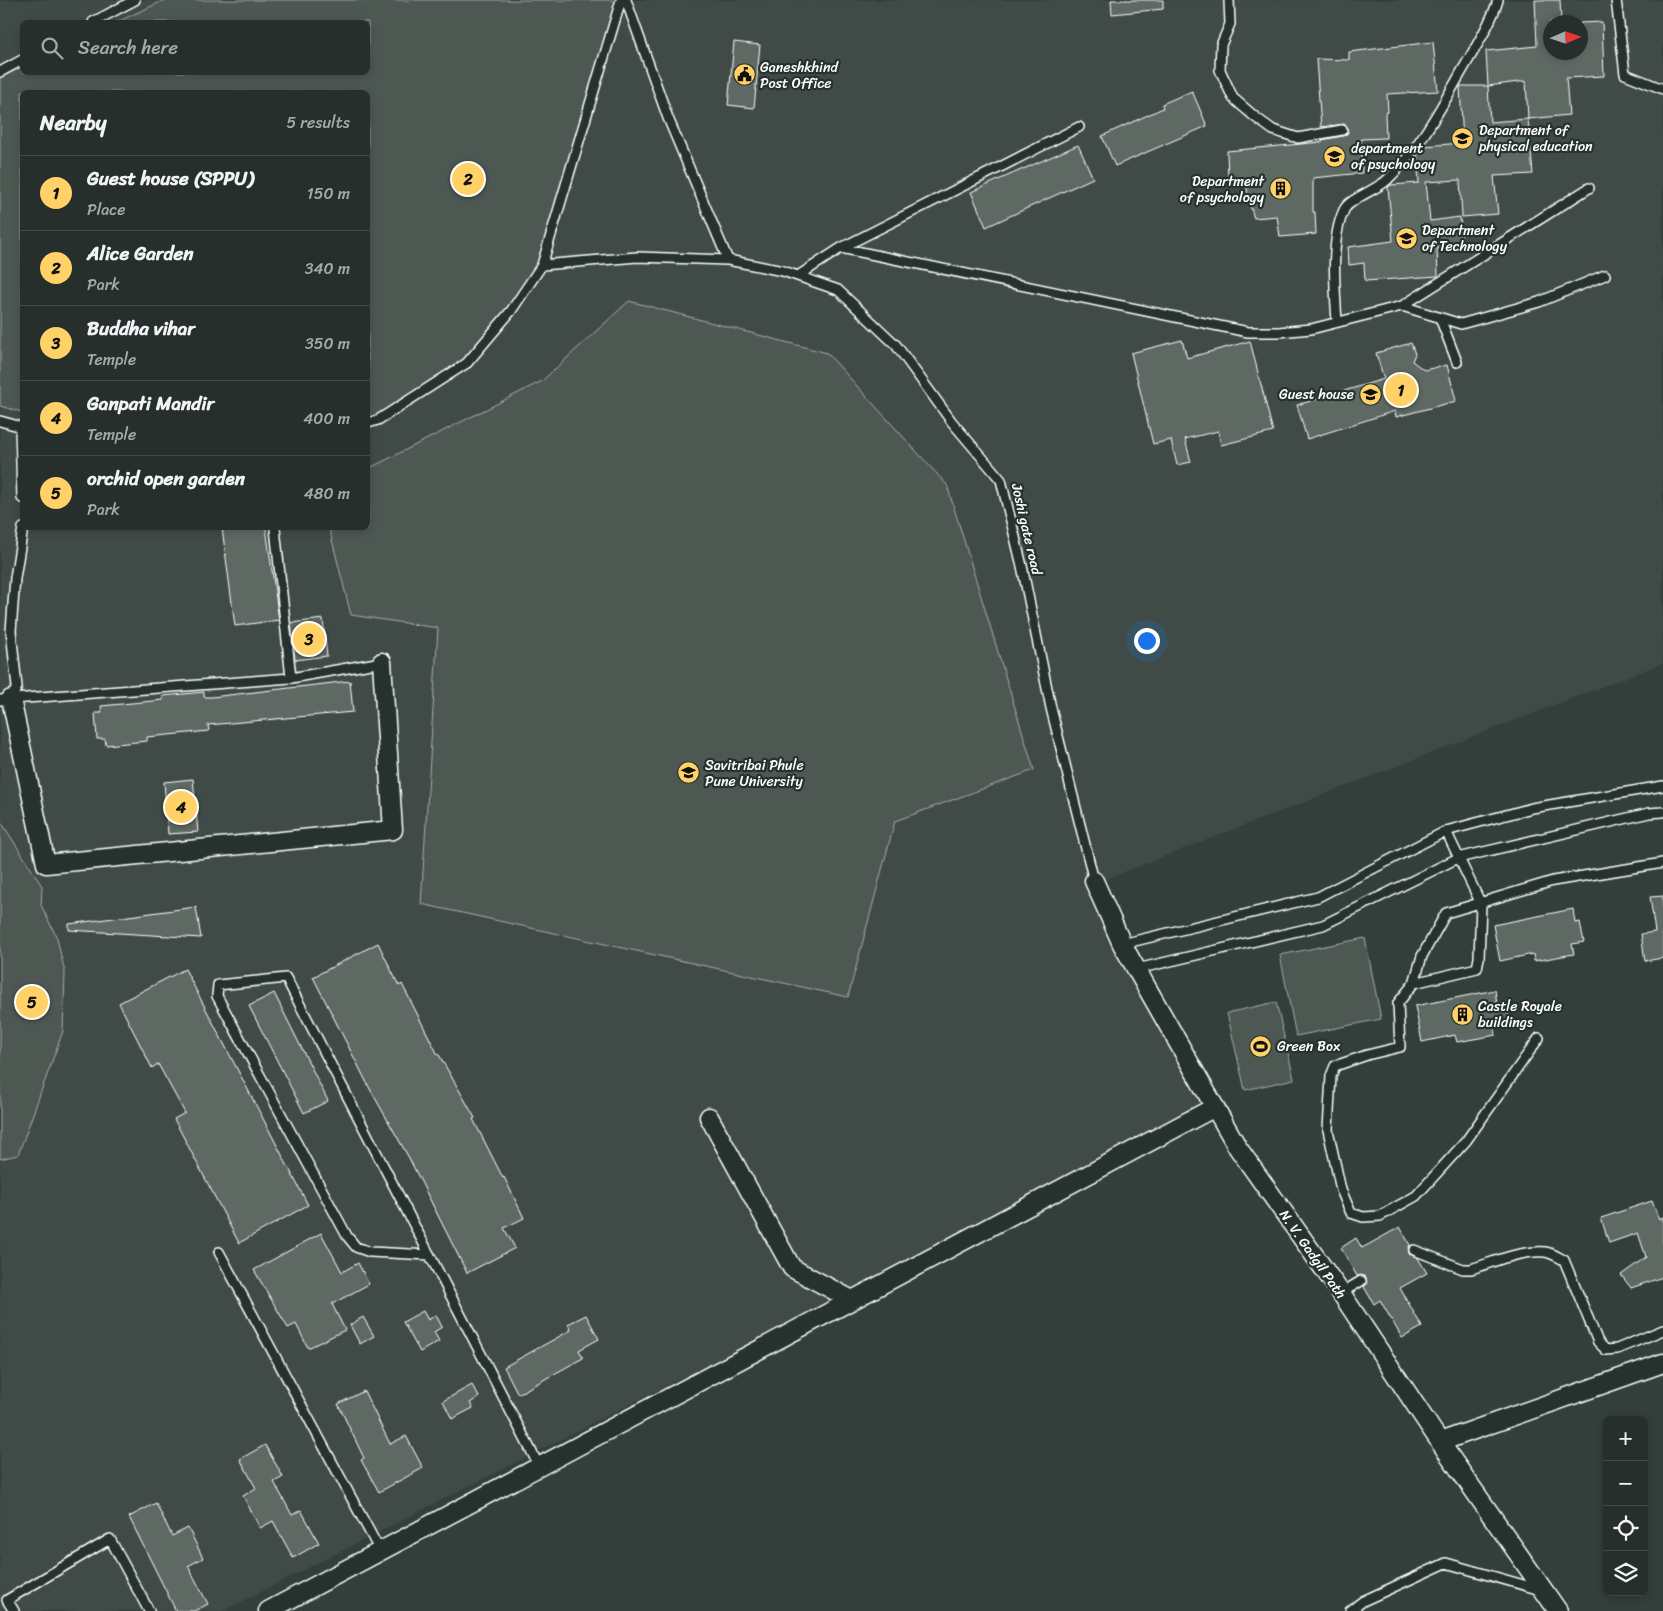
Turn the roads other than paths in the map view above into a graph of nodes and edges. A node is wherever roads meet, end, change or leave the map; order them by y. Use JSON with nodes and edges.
{"nodes":[{"id":1,"x":135,"y":0,"type":"edge"},
{"id":2,"x":621,"y":0,"type":"edge"},
{"id":3,"x":626,"y":0,"type":"edge"},
{"id":4,"x":1229,"y":0,"type":"edge"},
{"id":5,"x":1498,"y":0,"type":"edge"},
{"id":6,"x":1616,"y":0,"type":"edge"},
{"id":7,"x":97,"y":20,"type":"edge"},
{"id":8,"x":20,"y":61,"type":"edge"},
{"id":9,"x":0,"y":72,"type":"edge"},
{"id":10,"x":1663,"y":89,"type":"edge"},
{"id":11,"x":1079,"y":127,"type":"dead end"},
{"id":12,"x":1342,"y":130,"type":"dead end"},
{"id":13,"x":1589,"y":188,"type":"dead end"},
{"id":14,"x":841,"y":248,"type":"junction"},
{"id":15,"x":728,"y":260,"type":"junction"},
{"id":16,"x":542,"y":264,"type":"junction"},
{"id":17,"x":1605,"y":275,"type":"dead end"},
{"id":18,"x":798,"y":276,"type":"junction"},
{"id":19,"x":1402,"y":306,"type":"junction"},
{"id":20,"x":1440,"y":318,"type":"junction"},
{"id":21,"x":1337,"y":322,"type":"junction"},
{"id":22,"x":1457,"y":362,"type":"dead end"},
{"id":23,"x":0,"y":421,"type":"edge"},
{"id":24,"x":370,"y":422,"type":"edge"},
{"id":25,"x":20,"y":426,"type":"edge"},
{"id":26,"x":23,"y":530,"type":"edge"},
{"id":27,"x":274,"y":530,"type":"edge"},
{"id":28,"x":382,"y":662,"type":"joint"},
{"id":29,"x":291,"y":678,"type":"junction"},
{"id":30,"x":5,"y":700,"type":"edge"},
{"id":31,"x":1663,"y":786,"type":"edge"},
{"id":32,"x":1663,"y":812,"type":"edge"},
{"id":33,"x":1446,"y":831,"type":"junction"},
{"id":34,"x":1458,"y":858,"type":"junction"},
{"id":35,"x":1663,"y":863,"type":"edge"},
{"id":36,"x":1094,"y":881,"type":"joint"},
{"id":37,"x":1481,"y":904,"type":"junction"},
{"id":38,"x":1122,"y":944,"type":"junction"},
{"id":39,"x":1137,"y":969,"type":"junction"},
{"id":40,"x":1414,"y":983,"type":"junction"},
{"id":41,"x":1539,"y":1038,"type":"dead end"},
{"id":42,"x":1216,"y":1107,"type":"junction"},
{"id":43,"x":709,"y":1117,"type":"dead end"},
{"id":44,"x":1414,"y":1250,"type":"dead end"},
{"id":45,"x":219,"y":1252,"type":"dead end"},
{"id":46,"x":430,"y":1255,"type":"junction"},
{"id":47,"x":1361,"y":1281,"type":"dead end"},
{"id":48,"x":1341,"y":1293,"type":"junction"},
{"id":49,"x":852,"y":1300,"type":"junction"},
{"id":50,"x":1663,"y":1330,"type":"edge"},
{"id":51,"x":1663,"y":1363,"type":"edge"},
{"id":52,"x":1440,"y":1442,"type":"junction"},
{"id":53,"x":540,"y":1466,"type":"junction"},
{"id":54,"x":380,"y":1551,"type":"junction"},
{"id":55,"x":1544,"y":1591,"type":"junction"},
{"id":56,"x":14,"y":1611,"type":"edge"},
{"id":57,"x":149,"y":1611,"type":"edge"},
{"id":58,"x":268,"y":1611,"type":"edge"},
{"id":59,"x":1350,"y":1611,"type":"edge"},
{"id":60,"x":1558,"y":1611,"type":"edge"}],
"edges":[{"from":1,"to":7,"type":"lane"},
{"from":2,"to":16,"type":"lane"},
{"from":3,"to":15,"type":"lane"},
{"from":4,"to":12,"type":"lane"},
{"from":5,"to":21,"type":"lane"},
{"from":6,"to":10,"type":"lane"},
{"from":8,"to":9,"type":"lane"},
{"from":11,"to":14,"type":"lane"},
{"from":13,"to":19,"type":"lane"},
{"from":14,"to":18,"type":"lane"},
{"from":14,"to":21,"type":"lane"},
{"from":15,"to":16,"type":"lane","name":"Joshi gate road"},
{"from":15,"to":18,"type":"lane","name":"Joshi gate road"},
{"from":16,"to":24,"type":"lane"},
{"from":17,"to":20,"type":"lane"},
{"from":18,"to":36,"type":"lane","name":"Joshi gate road"},
{"from":19,"to":20,"type":"lane"},
{"from":19,"to":21,"type":"lane"},
{"from":20,"to":22,"type":"lane"},
{"from":23,"to":25,"type":"lane"},
{"from":26,"to":30,"type":"lane"},
{"from":27,"to":29,"type":"lane"},
{"from":28,"to":29,"type":"lane"},
{"from":28,"to":30,"type":"street"},
{"from":29,"to":30,"type":"lane"},
{"from":31,"to":33,"type":"lane"},
{"from":32,"to":34,"type":"lane"},
{"from":33,"to":34,"type":"lane"},
{"from":33,"to":38,"type":"lane"},
{"from":34,"to":37,"type":"lane"},
{"from":34,"to":39,"type":"lane"},
{"from":35,"to":37,"type":"lane"},
{"from":36,"to":38,"type":"street","name":"N. V. Gadgil Path"},
{"from":37,"to":40,"type":"lane"},
{"from":37,"to":40,"type":"lane"},
{"from":38,"to":39,"type":"street","name":"N. V. Gadgil Path"},
{"from":39,"to":42,"type":"street","name":"N. V. Gadgil Path"},
{"from":40,"to":41,"type":"lane"},
{"from":42,"to":48,"type":"street","name":"N. V. Gadgil Path"},
{"from":42,"to":49,"type":"street"},
{"from":43,"to":49,"type":"street"},
{"from":44,"to":50,"type":"lane"},
{"from":45,"to":54,"type":"lane"},
{"from":46,"to":46,"type":"lane"},
{"from":46,"to":53,"type":"lane"},
{"from":47,"to":48,"type":"lane"},
{"from":48,"to":52,"type":"street","name":"N. V. Gadgil Path"},
{"from":49,"to":53,"type":"street"},
{"from":51,"to":52,"type":"street"},
{"from":52,"to":55,"type":"street","name":"N. V. Gadgil Path"},
{"from":53,"to":54,"type":"street"},
{"from":54,"to":58,"type":"street"},
{"from":55,"to":59,"type":"lane"},
{"from":55,"to":60,"type":"street","name":"N. V. Gadgil Path"},
{"from":56,"to":57,"type":"lane"}]}
